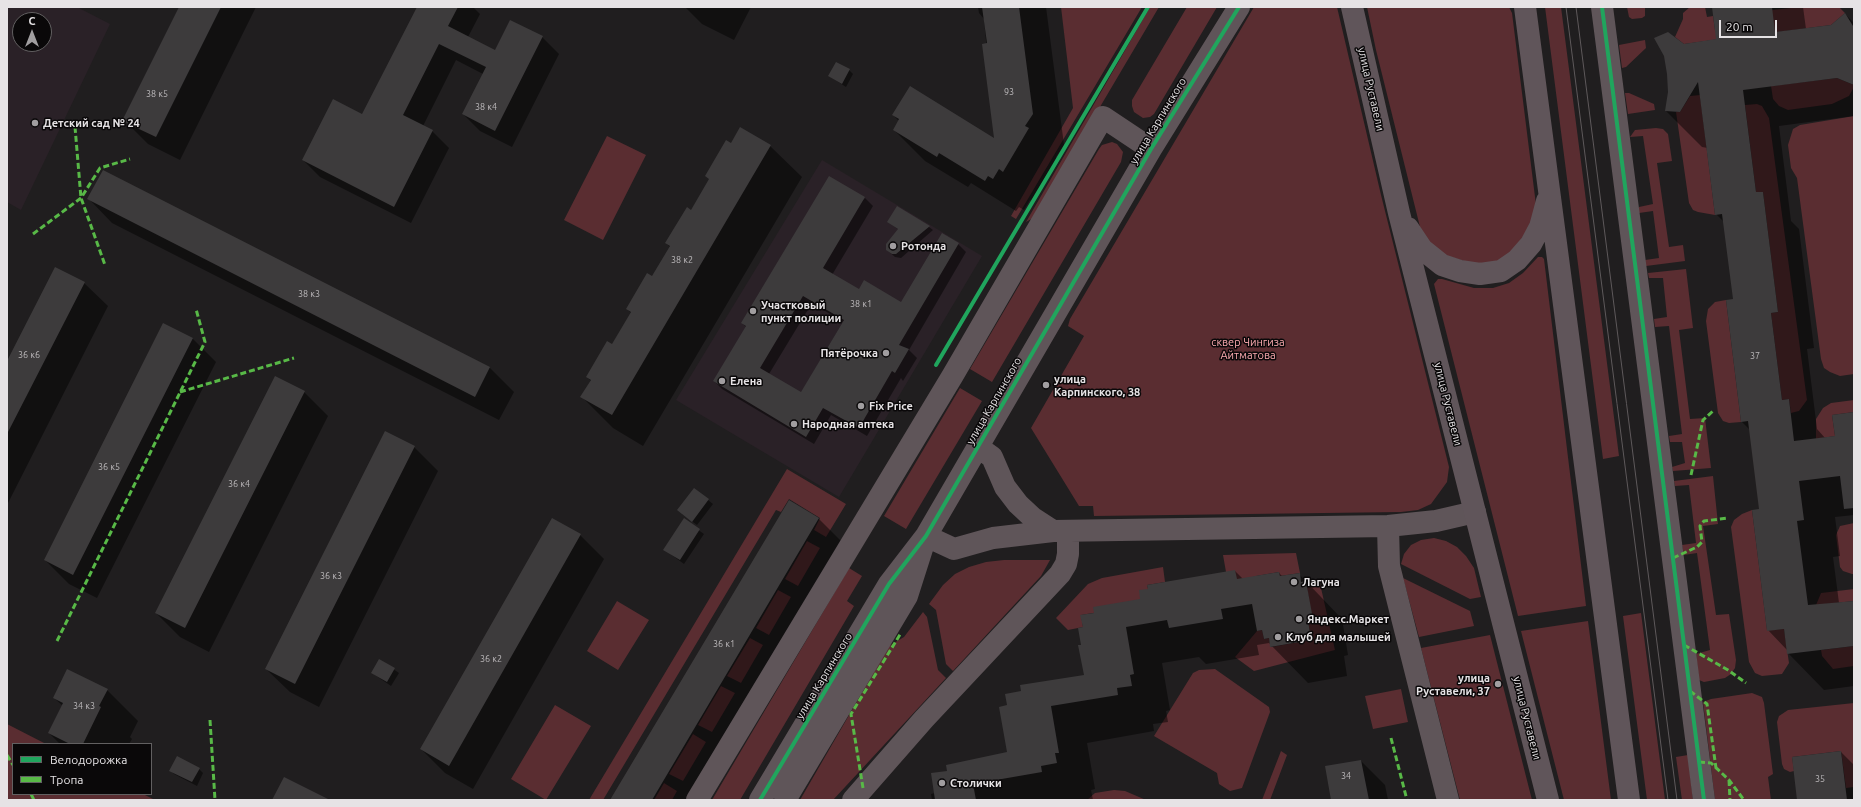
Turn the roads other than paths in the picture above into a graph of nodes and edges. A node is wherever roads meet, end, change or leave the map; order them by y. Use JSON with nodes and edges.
{"nodes":[{"id":1,"x":1239,"y":7,"type":"edge"},
{"id":2,"x":1352,"y":7,"type":"edge"},
{"id":3,"x":1525,"y":7,"type":"edge"},
{"id":4,"x":1602,"y":7,"type":"edge"},
{"id":5,"x":1151,"y":149,"type":"junction"},
{"id":6,"x":1549,"y":194,"type":"junction"},
{"id":7,"x":1399,"y":213,"type":"junction"},
{"id":8,"x":978,"y":447,"type":"junction"},
{"id":9,"x":1475,"y":512,"type":"junction"},
{"id":10,"x":1388,"y":526,"type":"junction"},
{"id":11,"x":1060,"y":531,"type":"junction"},
{"id":12,"x":926,"y":536,"type":"junction"},
{"id":13,"x":697,"y":800,"type":"edge"},
{"id":14,"x":760,"y":800,"type":"edge"},
{"id":15,"x":785,"y":800,"type":"edge"},
{"id":16,"x":853,"y":800,"type":"edge"},
{"id":17,"x":1448,"y":800,"type":"edge"},
{"id":18,"x":1548,"y":800,"type":"edge"},
{"id":19,"x":1629,"y":800,"type":"edge"},
{"id":20,"x":1704,"y":800,"type":"edge"}],
"edges":[{"from":1,"to":5,"type":"street","name":"улица Карпинского"},
{"from":2,"to":7,"type":"main road","name":"улица Руставели"},
{"from":3,"to":6,"type":"main road"},
{"from":4,"to":20,"type":"street"},
{"from":5,"to":8,"type":"street","name":"улица Карпинского"},
{"from":5,"to":13,"type":"street"},
{"from":6,"to":7,"type":"main road"},
{"from":6,"to":19,"type":"main road"},
{"from":7,"to":9,"type":"main road","name":"улица Руставели"},
{"from":8,"to":11,"type":"street"},
{"from":8,"to":12,"type":"street","name":"улица Карпинского"},
{"from":9,"to":10,"type":"street"},
{"from":9,"to":18,"type":"main road","name":"улица Руставели"},
{"from":10,"to":11,"type":"street"},
{"from":10,"to":17,"type":"street"},
{"from":11,"to":12,"type":"street"},
{"from":11,"to":16,"type":"street"},
{"from":12,"to":14,"type":"street","name":"улица Карпинского"},
{"from":12,"to":15,"type":"street","name":"улица Карпинского"}]}
